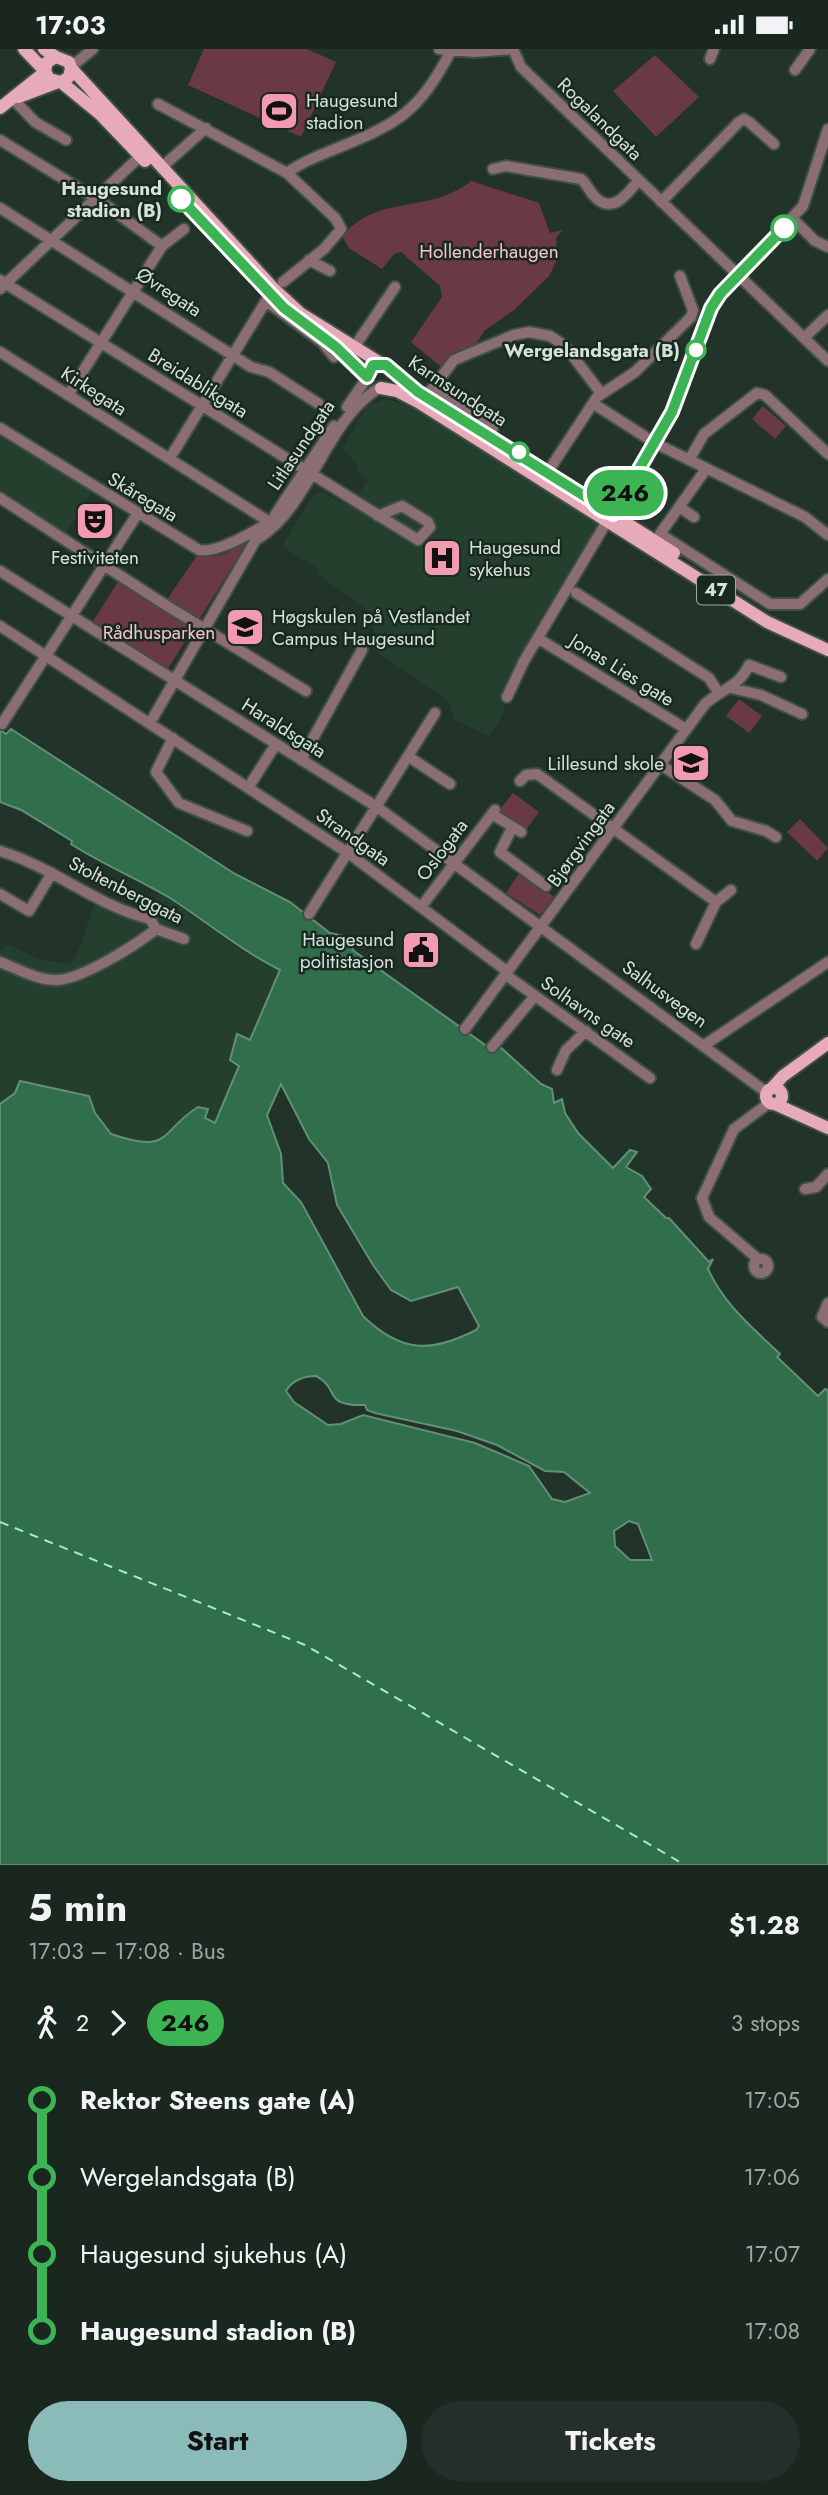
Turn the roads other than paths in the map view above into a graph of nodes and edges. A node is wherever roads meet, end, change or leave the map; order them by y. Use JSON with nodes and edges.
{"nodes":[{"id":1,"x":24,"y":49,"type":"edge"},
{"id":2,"x":44,"y":49,"type":"edge"},
{"id":3,"x":87,"y":49,"type":"edge"},
{"id":4,"x":93,"y":49,"type":"edge"},
{"id":5,"x":439,"y":49,"type":"edge"},
{"id":6,"x":512,"y":49,"type":"edge"},
{"id":7,"x":810,"y":49,"type":"edge"},
{"id":8,"x":491,"y":50,"type":"edge"},
{"id":9,"x":451,"y":51,"type":"junction"},
{"id":10,"x":65,"y":63,"type":"junction"},
{"id":11,"x":795,"y":69,"type":"dead end"},
{"id":12,"x":45,"y":71,"type":"junction"},
{"id":13,"x":59,"y":83,"type":"junction"},
{"id":14,"x":13,"y":99,"type":"junction"},
{"id":15,"x":158,"y":104,"type":"dead end"},
{"id":16,"x":0,"y":108,"type":"edge"},
{"id":17,"x":206,"y":128,"type":"junction"},
{"id":18,"x":828,"y":129,"type":"edge"},
{"id":19,"x":0,"y":140,"type":"edge"},
{"id":20,"x":66,"y":140,"type":"dead end"},
{"id":21,"x":774,"y":144,"type":"dead end"},
{"id":22,"x":135,"y":161,"type":"dead end"},
{"id":23,"x":162,"y":167,"type":"junction"},
{"id":24,"x":493,"y":169,"type":"dead end"},
{"id":25,"x":286,"y":173,"type":"junction"},
{"id":26,"x":639,"y":180,"type":"junction"},
{"id":27,"x":94,"y":198,"type":"junction"},
{"id":28,"x":661,"y":202,"type":"junction"},
{"id":29,"x":0,"y":208,"type":"edge"},
{"id":30,"x":793,"y":219,"type":"junction"},
{"id":31,"x":184,"y":229,"type":"dead end"},
{"id":32,"x":53,"y":240,"type":"junction"},
{"id":33,"x":162,"y":247,"type":"junction"},
{"id":34,"x":828,"y":247,"type":"edge"},
{"id":35,"x":309,"y":260,"type":"junction"},
{"id":36,"x":330,"y":271,"type":"dead end"},
{"id":37,"x":738,"y":275,"type":"junction"},
{"id":38,"x":680,"y":276,"type":"dead end"},
{"id":39,"x":283,"y":282,"type":"dead end"},
{"id":40,"x":2,"y":284,"type":"edge"},
{"id":41,"x":395,"y":287,"type":"dead end"},
{"id":42,"x":134,"y":290,"type":"junction"},
{"id":43,"x":828,"y":315,"type":"edge"},
{"id":44,"x":311,"y":319,"type":"junction"},
{"id":45,"x":804,"y":338,"type":"junction"},
{"id":46,"x":100,"y":343,"type":"junction"},
{"id":47,"x":357,"y":343,"type":"dead end"},
{"id":48,"x":0,"y":352,"type":"edge"},
{"id":49,"x":234,"y":356,"type":"junction"},
{"id":50,"x":334,"y":357,"type":"dead end"},
{"id":51,"x":828,"y":361,"type":"edge"},
{"id":52,"x":385,"y":366,"type":"junction"},
{"id":53,"x":367,"y":377,"type":"junction"},
{"id":54,"x":380,"y":388,"type":"junction"},
{"id":55,"x":601,"y":393,"type":"junction"},
{"id":56,"x":68,"y":395,"type":"junction"},
{"id":57,"x":319,"y":404,"type":"dead end"},
{"id":58,"x":594,"y":404,"type":"junction"},
{"id":59,"x":203,"y":407,"type":"junction"},
{"id":60,"x":0,"y":428,"type":"edge"},
{"id":61,"x":493,"y":428,"type":"dead end"},
{"id":62,"x":655,"y":443,"type":"junction"},
{"id":63,"x":828,"y":454,"type":"edge"},
{"id":64,"x":170,"y":459,"type":"junction"},
{"id":65,"x":689,"y":460,"type":"junction"},
{"id":66,"x":553,"y":464,"type":"dead end"},
{"id":67,"x":706,"y":469,"type":"junction"},
{"id":68,"x":308,"y":471,"type":"junction"},
{"id":69,"x":1,"y":500,"type":"edge"},
{"id":70,"x":289,"y":507,"type":"junction"},
{"id":71,"x":679,"y":507,"type":"junction"},
{"id":72,"x":138,"y":513,"type":"junction"},
{"id":73,"x":378,"y":516,"type":"dead end"},
{"id":74,"x":694,"y":517,"type":"dead end"},
{"id":75,"x":610,"y":518,"type":"junction"},
{"id":76,"x":269,"y":521,"type":"junction"},
{"id":77,"x":828,"y":535,"type":"edge"},
{"id":78,"x":259,"y":538,"type":"junction"},
{"id":79,"x":105,"y":565,"type":"junction"},
{"id":80,"x":0,"y":571,"type":"edge"},
{"id":81,"x":828,"y":579,"type":"edge"},
{"id":82,"x":576,"y":593,"type":"dead end"},
{"id":83,"x":72,"y":616,"type":"junction"},
{"id":84,"x":0,"y":626,"type":"edge"},
{"id":85,"x":206,"y":629,"type":"junction"},
{"id":86,"x":539,"y":639,"type":"junction"},
{"id":87,"x":828,"y":643,"type":"edge"},
{"id":88,"x":362,"y":650,"type":"dead end"},
{"id":89,"x":828,"y":650,"type":"edge"},
{"id":90,"x":46,"y":655,"type":"junction"},
{"id":91,"x":781,"y":677,"type":"dead end"},
{"id":92,"x":175,"y":680,"type":"junction"},
{"id":93,"x":731,"y":688,"type":"junction"},
{"id":94,"x":306,"y":691,"type":"dead end"},
{"id":95,"x":718,"y":692,"type":"junction"},
{"id":96,"x":507,"y":697,"type":"dead end"},
{"id":97,"x":435,"y":713,"type":"dead end"},
{"id":98,"x":802,"y":714,"type":"dead end"},
{"id":99,"x":2,"y":723,"type":"dead end"},
{"id":100,"x":150,"y":723,"type":"junction"},
{"id":101,"x":686,"y":729,"type":"junction"},
{"id":102,"x":173,"y":738,"type":"junction"},
{"id":103,"x":276,"y":744,"type":"junction"},
{"id":104,"x":409,"y":757,"type":"junction"},
{"id":105,"x":301,"y":760,"type":"junction"},
{"id":106,"x":661,"y":765,"type":"junction"},
{"id":107,"x":520,"y":781,"type":"dead end"},
{"id":108,"x":450,"y":784,"type":"dead end"},
{"id":109,"x":248,"y":788,"type":"junction"},
{"id":110,"x":377,"y":807,"type":"junction"},
{"id":111,"x":614,"y":828,"type":"junction"},
{"id":112,"x":247,"y":831,"type":"dead end"},
{"id":113,"x":776,"y":837,"type":"dead end"},
{"id":114,"x":0,"y":851,"type":"edge"},
{"id":115,"x":348,"y":853,"type":"junction"},
{"id":116,"x":454,"y":863,"type":"junction"},
{"id":117,"x":52,"y":873,"type":"junction"},
{"id":118,"x":546,"y":886,"type":"dead end"},
{"id":119,"x":731,"y":890,"type":"dead end"},
{"id":120,"x":0,"y":894,"type":"edge"},
{"id":121,"x":716,"y":902,"type":"junction"},
{"id":122,"x":421,"y":907,"type":"junction"},
{"id":123,"x":309,"y":914,"type":"dead end"},
{"id":124,"x":540,"y":927,"type":"junction"},
{"id":125,"x":156,"y":929,"type":"junction"},
{"id":126,"x":184,"y":939,"type":"dead end"},
{"id":127,"x":696,"y":944,"type":"dead end"},
{"id":128,"x":0,"y":962,"type":"edge"},
{"id":129,"x":828,"y":962,"type":"edge"},
{"id":130,"x":507,"y":973,"type":"junction"},
{"id":131,"x":534,"y":997,"type":"junction"},
{"id":132,"x":465,"y":1029,"type":"dead end"},
{"id":133,"x":586,"y":1031,"type":"junction"},
{"id":134,"x":828,"y":1043,"type":"edge"},
{"id":135,"x":703,"y":1046,"type":"junction"},
{"id":136,"x":492,"y":1047,"type":"dead end"},
{"id":137,"x":556,"y":1070,"type":"dead end"},
{"id":138,"x":650,"y":1078,"type":"dead end"},
{"id":139,"x":774,"y":1097,"type":"junction"},
{"id":140,"x":828,"y":1128,"type":"edge"},
{"id":141,"x":828,"y":1174,"type":"edge"},
{"id":142,"x":805,"y":1189,"type":"dead end"},
{"id":143,"x":758,"y":1259,"type":"dead end"},
{"id":144,"x":828,"y":1303,"type":"edge"},
{"id":145,"x":828,"y":1322,"type":"edge"}],
"edges":[{"from":1,"to":12,"type":"main road","number":"47"},
{"from":2,"to":10,"type":"main road","name":"Karmsundgata","number":"47"},
{"from":3,"to":10,"type":"street"},
{"from":4,"to":10,"type":"street"},
{"from":5,"to":9,"type":"street","name":"Rogalandgata"},
{"from":6,"to":8,"type":"street","name":"Rogalandgata"},
{"from":6,"to":26,"type":"street","name":"Rogalandgata"},
{"from":7,"to":11,"type":"street"},
{"from":8,"to":9,"type":"street","name":"Rogalandgata"},
{"from":9,"to":25,"type":"street"},
{"from":10,"to":12,"type":"main road"},
{"from":10,"to":13,"type":"main road"},
{"from":10,"to":23,"type":"main road","name":"Karmsundgata","number":"47"},
{"from":12,"to":13,"type":"main road","number":"47"},
{"from":12,"to":14,"type":"main road"},
{"from":13,"to":14,"type":"main road"},
{"from":13,"to":44,"type":"main road","name":"Karmsundgata","number":"47"},
{"from":14,"to":16,"type":"main road"},
{"from":14,"to":20,"type":"street"},
{"from":15,"to":17,"type":"street"},
{"from":17,"to":23,"type":"street"},
{"from":17,"to":25,"type":"street"},
{"from":18,"to":30,"type":"street"},
{"from":19,"to":27,"type":"street"},
{"from":21,"to":28,"type":"street"},
{"from":22,"to":27,"type":"street"},
{"from":23,"to":44,"type":"main road","name":"Karmsundgata","number":"47"},
{"from":24,"to":26,"type":"street","name":"Rogalandgata"},
{"from":25,"to":35,"type":"street"},
{"from":26,"to":28,"type":"street","name":"Rogalandgata"},
{"from":27,"to":32,"type":"street"},
{"from":27,"to":33,"type":"street"},
{"from":28,"to":37,"type":"street","name":"Rogalandgata"},
{"from":29,"to":32,"type":"street","name":"Øvregata"},
{"from":30,"to":34,"type":"street"},
{"from":30,"to":37,"type":"street"},
{"from":31,"to":33,"type":"street"},
{"from":32,"to":40,"type":"street"},
{"from":32,"to":42,"type":"street","name":"Øvregata"},
{"from":33,"to":42,"type":"street"},
{"from":35,"to":36,"type":"street"},
{"from":35,"to":39,"type":"street"},
{"from":37,"to":45,"type":"street","name":"Rogalandgata"},
{"from":37,"to":62,"type":"street"},
{"from":38,"to":55,"type":"street"},
{"from":40,"to":46,"type":"street","name":"Breidablikgata"},
{"from":41,"to":47,"type":"street"},
{"from":42,"to":46,"type":"street"},
{"from":42,"to":49,"type":"street","name":"Øvregata"},
{"from":43,"to":45,"type":"street"},
{"from":44,"to":52,"type":"main road","name":"Karmsundgata","number":"47"},
{"from":44,"to":53,"type":"main road","name":"Karmsundgata","number":"47"},
{"from":45,"to":51,"type":"street","name":"Rogalandgata"},
{"from":46,"to":56,"type":"street"},
{"from":46,"to":59,"type":"street","name":"Breidablikgata"},
{"from":48,"to":56,"type":"street","name":"Kirkegata"},
{"from":49,"to":50,"type":"street"},
{"from":49,"to":57,"type":"street","name":"Øvregata"},
{"from":49,"to":59,"type":"street"},
{"from":52,"to":53,"type":"main road"},
{"from":52,"to":54,"type":"main road"},
{"from":52,"to":75,"type":"main road","name":"Karmsundgata","number":"47"},
{"from":53,"to":54,"type":"main road","number":"47"},
{"from":53,"to":68,"type":"street","name":"Litlasundgata"},
{"from":54,"to":68,"type":"street","name":"Litlasundgata"},
{"from":54,"to":75,"type":"main road","name":"Karmsundgata","number":"47"},
{"from":55,"to":58,"type":"street"},
{"from":55,"to":61,"type":"street"},
{"from":56,"to":64,"type":"street","name":"Kirkegata"},
{"from":58,"to":62,"type":"street"},
{"from":58,"to":66,"type":"street"},
{"from":59,"to":64,"type":"street"},
{"from":59,"to":68,"type":"street","name":"Breidablikgata"},
{"from":60,"to":72,"type":"street","name":"Skåregata"},
{"from":62,"to":65,"type":"street"},
{"from":62,"to":75,"type":"street"},
{"from":63,"to":65,"type":"street"},
{"from":64,"to":76,"type":"street","name":"Kirkegata"},
{"from":65,"to":67,"type":"street"},
{"from":67,"to":71,"type":"street"},
{"from":67,"to":77,"type":"street"},
{"from":68,"to":70,"type":"street","name":"Litlasundgata"},
{"from":68,"to":73,"type":"street","name":"Breidablikgata"},
{"from":68,"to":76,"type":"street","name":"Litlasundgata"},
{"from":69,"to":79,"type":"street"},
{"from":70,"to":76,"type":"street","name":"Litlasundgata"},
{"from":70,"to":78,"type":"street","name":"Litlasundgata"},
{"from":71,"to":74,"type":"street"},
{"from":71,"to":81,"type":"street"},
{"from":72,"to":76,"type":"street","name":"Skåregata"},
{"from":72,"to":79,"type":"street"},
{"from":75,"to":86,"type":"street"},
{"from":75,"to":87,"type":"main road","name":"Karmsundgata","number":"47"},
{"from":75,"to":89,"type":"main road","name":"Karmsundgata","number":"47"},
{"from":76,"to":78,"type":"street","name":"Litlasundgata"},
{"from":78,"to":85,"type":"street","name":"Litlasundgata"},
{"from":79,"to":83,"type":"street"},
{"from":79,"to":85,"type":"street"},
{"from":80,"to":83,"type":"street","name":"Haraldsgata"},
{"from":82,"to":95,"type":"street"},
{"from":83,"to":90,"type":"street"},
{"from":83,"to":92,"type":"street","name":"Haraldsgata"},
{"from":84,"to":90,"type":"street","name":"Strandgata"},
{"from":85,"to":92,"type":"street","name":"Litlasundgata"},
{"from":85,"to":94,"type":"street"},
{"from":86,"to":96,"type":"street"},
{"from":86,"to":101,"type":"street","name":"Jonas Lies gate"},
{"from":88,"to":105,"type":"street"},
{"from":90,"to":99,"type":"street"},
{"from":90,"to":100,"type":"street","name":"Strandgata"},
{"from":91,"to":93,"type":"street"},
{"from":92,"to":100,"type":"street","name":"Litlasundgata"},
{"from":92,"to":103,"type":"street","name":"Haraldsgata"},
{"from":93,"to":95,"type":"street"},
{"from":93,"to":98,"type":"street"},
{"from":95,"to":101,"type":"street","name":"Bjørgvingata"},
{"from":97,"to":104,"type":"street"},
{"from":100,"to":102,"type":"street","name":"Strandgata"},
{"from":101,"to":106,"type":"street","name":"Bjørgvingata"},
{"from":102,"to":109,"type":"street","name":"Strandgata"},
{"from":102,"to":112,"type":"street"},
{"from":103,"to":105,"type":"street","name":"Haraldsgata"},
{"from":103,"to":109,"type":"street"},
{"from":104,"to":108,"type":"street"},
{"from":104,"to":110,"type":"street"},
{"from":105,"to":110,"type":"street","name":"Haraldsgata"},
{"from":106,"to":111,"type":"street","name":"Bjørgvingata"},
{"from":106,"to":113,"type":"street"},
{"from":107,"to":111,"type":"street"},
{"from":109,"to":115,"type":"street","name":"Strandgata"},
{"from":110,"to":115,"type":"street"},
{"from":110,"to":116,"type":"street","name":"Haraldsgata"},
{"from":111,"to":121,"type":"street"},
{"from":111,"to":124,"type":"street","name":"Bjørgvingata"},
{"from":114,"to":117,"type":"street","name":"Stoltenberggata"},
{"from":115,"to":122,"type":"street","name":"Strandgata"},
{"from":115,"to":123,"type":"street"},
{"from":116,"to":118,"type":"street","name":"Oslogata"},
{"from":116,"to":122,"type":"street","name":"Oslogata"},
{"from":116,"to":124,"type":"street","name":"Haraldsgata"},
{"from":117,"to":120,"type":"street"},
{"from":117,"to":125,"type":"street","name":"Stoltenberggata"},
{"from":119,"to":121,"type":"street"},
{"from":121,"to":127,"type":"street"},
{"from":122,"to":130,"type":"street","name":"Strandgata"},
{"from":124,"to":130,"type":"street","name":"Bjørgvingata"},
{"from":124,"to":135,"type":"street","name":"Salhusvegen"},
{"from":125,"to":126,"type":"street","name":"Stoltenberggata"},
{"from":125,"to":128,"type":"street"},
{"from":129,"to":135,"type":"street"},
{"from":130,"to":131,"type":"street","name":"Solhavns gate"},
{"from":130,"to":132,"type":"street","name":"Bjørgvingata"},
{"from":131,"to":133,"type":"street","name":"Solhavns gate"},
{"from":131,"to":136,"type":"street"},
{"from":133,"to":137,"type":"street"},
{"from":133,"to":138,"type":"street","name":"Solhavns gate"},
{"from":134,"to":139,"type":"main road"},
{"from":135,"to":139,"type":"street","name":"Salhusvegen"},
{"from":139,"to":140,"type":"main road","name":"Salhusvegen"},
{"from":139,"to":143,"type":"street"},
{"from":141,"to":142,"type":"street"},
{"from":144,"to":145,"type":"street"}]}
